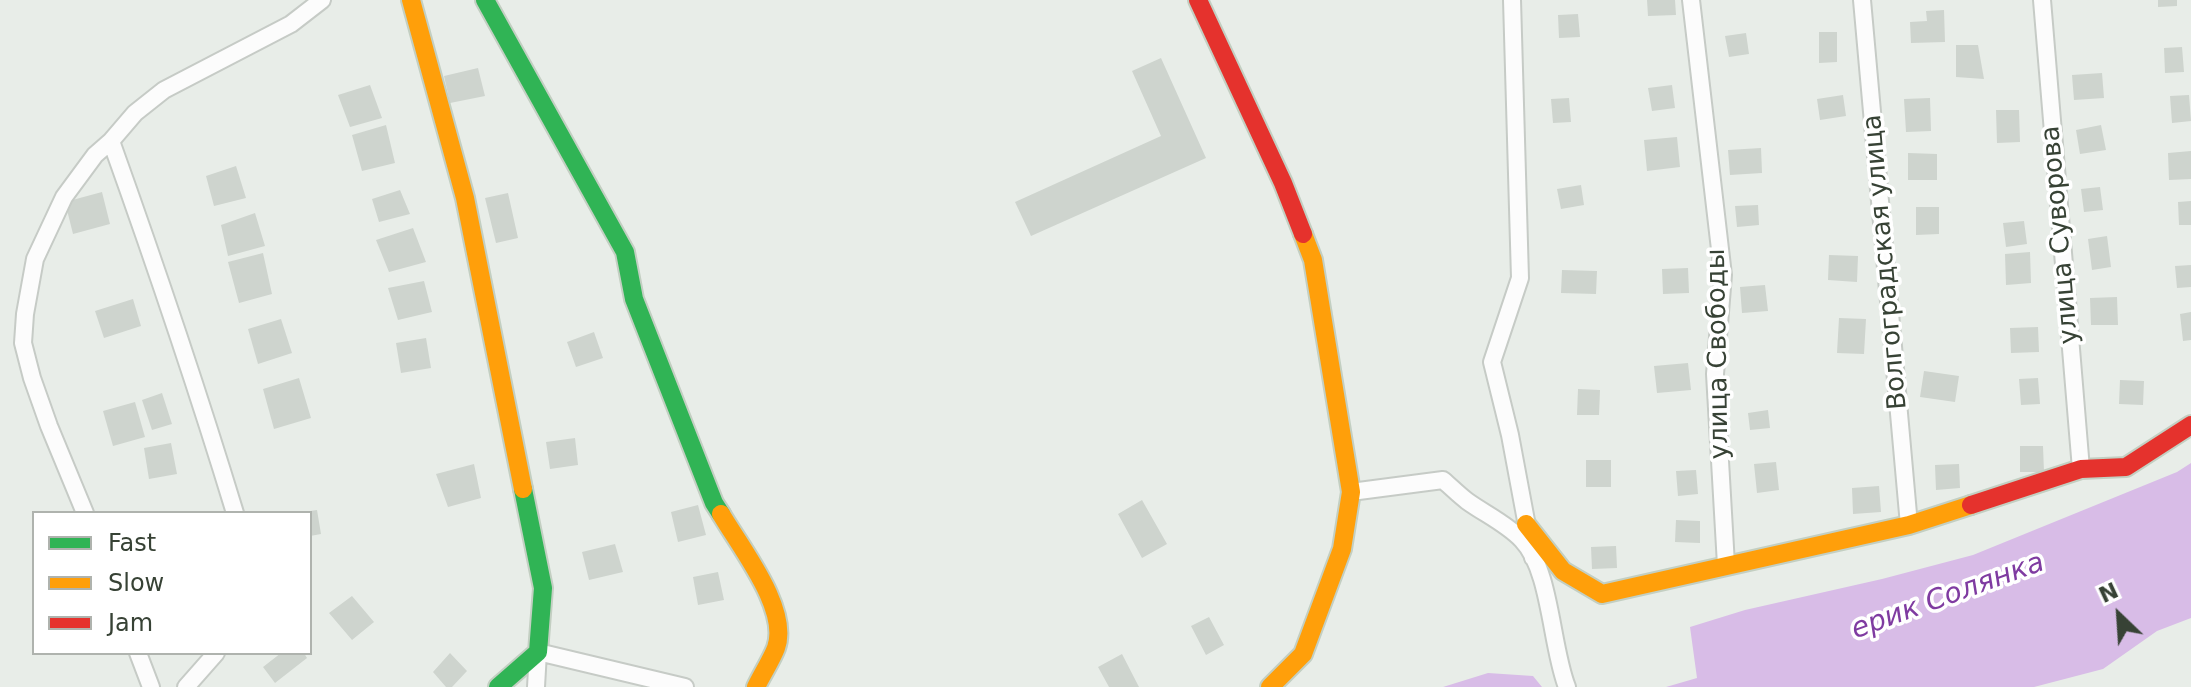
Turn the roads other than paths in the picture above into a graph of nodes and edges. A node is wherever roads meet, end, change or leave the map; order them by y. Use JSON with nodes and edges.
{"nodes":[{"id":1,"x":322,"y":0,"type":"edge"},
{"id":2,"x":411,"y":0,"type":"edge"},
{"id":3,"x":485,"y":0,"type":"edge"},
{"id":4,"x":1198,"y":0,"type":"edge"},
{"id":5,"x":1512,"y":0,"type":"edge"},
{"id":6,"x":1691,"y":0,"type":"edge"},
{"id":7,"x":1862,"y":0,"type":"edge"},
{"id":8,"x":2042,"y":0,"type":"edge"},
{"id":9,"x":111,"y":141,"type":"junction"},
{"id":10,"x":2191,"y":425,"type":"edge"},
{"id":11,"x":2081,"y":469,"type":"junction"},
{"id":12,"x":1351,"y":492,"type":"junction"},
{"id":13,"x":84,"y":511,"type":"edge"},
{"id":14,"x":234,"y":511,"type":"edge"},
{"id":15,"x":1526,"y":524,"type":"junction"},
{"id":16,"x":1909,"y":525,"type":"junction"},
{"id":17,"x":1533,"y":558,"type":"junction"},
{"id":18,"x":1726,"y":565,"type":"junction"},
{"id":19,"x":538,"y":652,"type":"junction"},
{"id":20,"x":139,"y":655,"type":"edge"},
{"id":21,"x":214,"y":655,"type":"edge"},
{"id":22,"x":151,"y":687,"type":"edge"},
{"id":23,"x":186,"y":687,"type":"edge"},
{"id":24,"x":498,"y":687,"type":"edge"},
{"id":25,"x":536,"y":687,"type":"edge"},
{"id":26,"x":685,"y":687,"type":"edge"},
{"id":27,"x":756,"y":687,"type":"edge"},
{"id":28,"x":1270,"y":687,"type":"edge"},
{"id":29,"x":1567,"y":687,"type":"edge"}],
"edges":[{"from":1,"to":9,"type":"street"},
{"from":2,"to":19,"type":"street"},
{"from":3,"to":27,"type":"street"},
{"from":4,"to":12,"type":"street"},
{"from":5,"to":15,"type":"street"},
{"from":6,"to":18,"type":"street","name":"улица Свободы"},
{"from":7,"to":16,"type":"street","name":"Волгоградская улица"},
{"from":8,"to":11,"type":"street","name":"улица Суворова"},
{"from":9,"to":13,"type":"street"},
{"from":9,"to":14,"type":"street"},
{"from":10,"to":11,"type":"street"},
{"from":11,"to":16,"type":"street"},
{"from":12,"to":17,"type":"street"},
{"from":12,"to":28,"type":"street"},
{"from":15,"to":17,"type":"street"},
{"from":15,"to":18,"type":"street"},
{"from":16,"to":18,"type":"street"},
{"from":17,"to":29,"type":"street"},
{"from":19,"to":24,"type":"street"},
{"from":19,"to":25,"type":"street"},
{"from":19,"to":26,"type":"street"},
{"from":20,"to":22,"type":"street"},
{"from":21,"to":23,"type":"street"}]}
